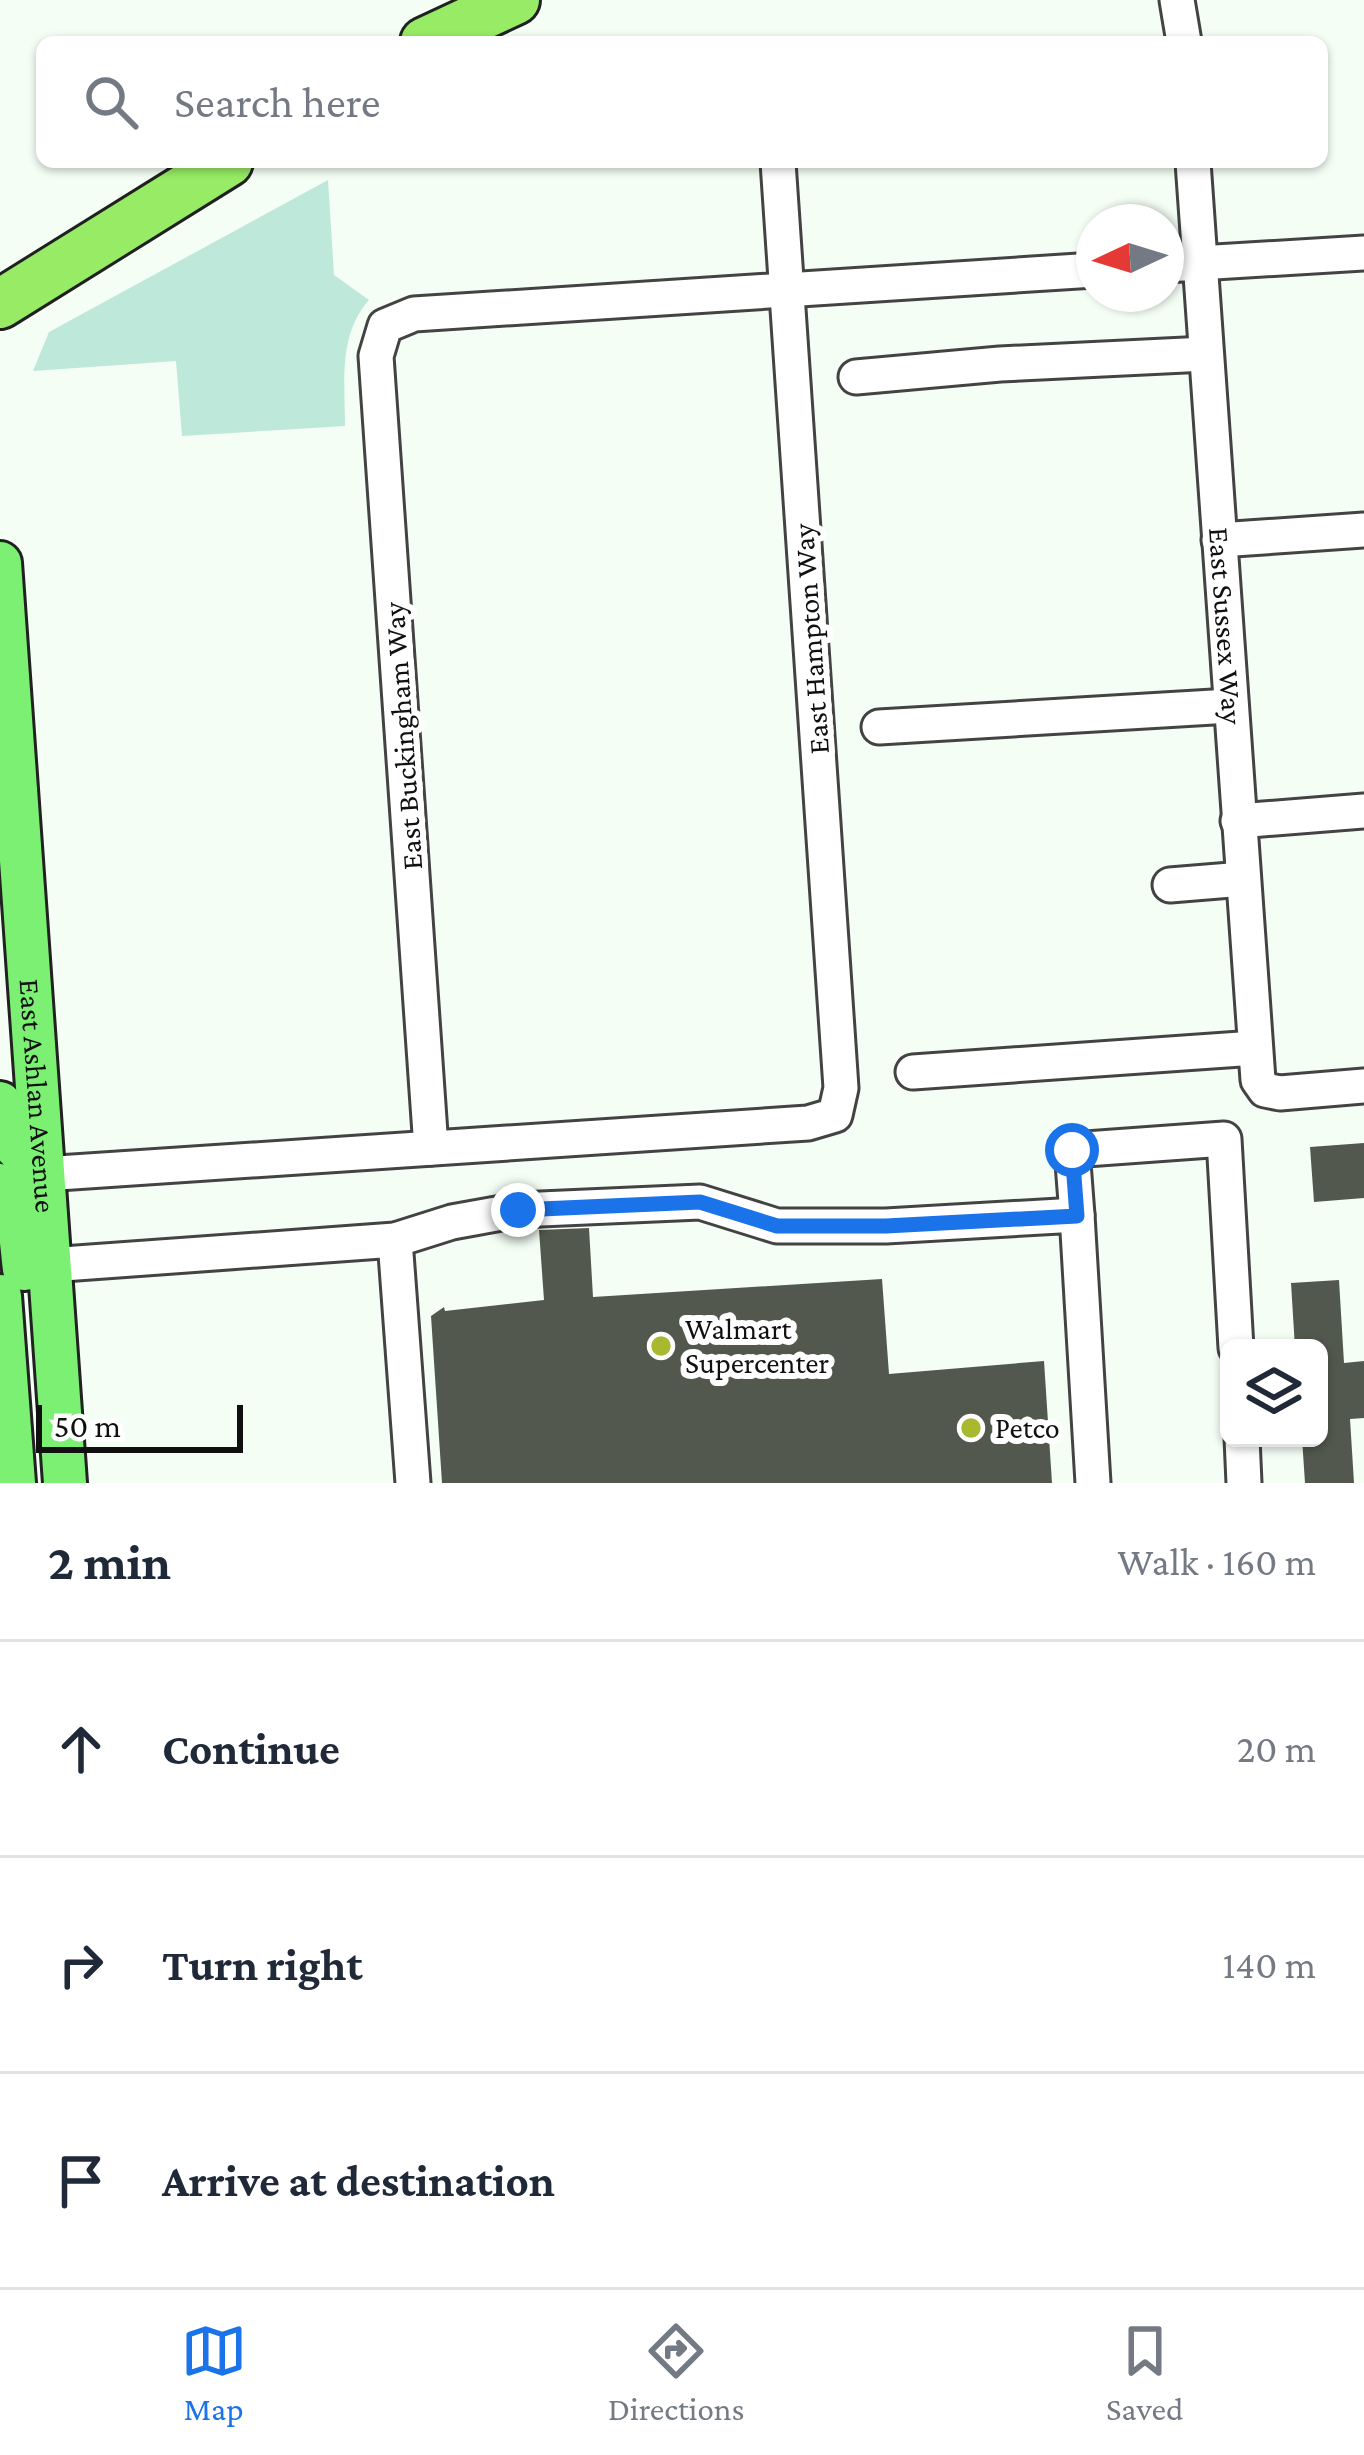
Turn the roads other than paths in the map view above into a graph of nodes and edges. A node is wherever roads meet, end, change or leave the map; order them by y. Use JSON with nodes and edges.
{"nodes":[{"id":1,"x":514,"y":0,"type":"edge"},
{"id":2,"x":1177,"y":0,"type":"edge"},
{"id":3,"x":438,"y":36,"type":"edge"},
{"id":4,"x":1183,"y":36,"type":"edge"},
{"id":5,"x":218,"y":168,"type":"edge"},
{"id":6,"x":778,"y":168,"type":"edge"},
{"id":7,"x":1193,"y":168,"type":"edge"},
{"id":8,"x":1364,"y":253,"type":"edge"},
{"id":9,"x":1200,"y":263,"type":"junction"},
{"id":10,"x":1184,"y":264,"type":"edge"},
{"id":11,"x":1076,"y":271,"type":"edge"},
{"id":12,"x":788,"y":290,"type":"junction"},
{"id":13,"x":0,"y":304,"type":"edge"},
{"id":14,"x":1206,"y":354,"type":"junction"},
{"id":15,"x":856,"y":377,"type":"dead end"},
{"id":16,"x":1364,"y":530,"type":"edge"},
{"id":17,"x":1219,"y":540,"type":"junction"},
{"id":18,"x":0,"y":563,"type":"edge"},
{"id":19,"x":1230,"y":706,"type":"junction"},
{"id":20,"x":880,"y":727,"type":"dead end"},
{"id":21,"x":1364,"y":811,"type":"edge"},
{"id":22,"x":1238,"y":821,"type":"junction"},
{"id":23,"x":1243,"y":879,"type":"junction"},
{"id":24,"x":1169,"y":884,"type":"dead end"},
{"id":25,"x":1255,"y":1048,"type":"junction"},
{"id":26,"x":913,"y":1072,"type":"dead end"},
{"id":27,"x":1364,"y":1086,"type":"edge"},
{"id":28,"x":0,"y":1103,"type":"edge"},
{"id":29,"x":431,"y":1148,"type":"junction"},
{"id":30,"x":44,"y":1174,"type":"junction"},
{"id":31,"x":0,"y":1185,"type":"edge"},
{"id":32,"x":1077,"y":1216,"type":"junction"},
{"id":33,"x":395,"y":1240,"type":"junction"},
{"id":34,"x":50,"y":1265,"type":"junction"},
{"id":35,"x":0,"y":1296,"type":"edge"},
{"id":36,"x":53,"y":1321,"type":"junction"},
{"id":37,"x":1235,"y":1339,"type":"edge"},
{"id":38,"x":1242,"y":1447,"type":"edge"},
{"id":39,"x":13,"y":1478,"type":"edge"},
{"id":40,"x":64,"y":1483,"type":"edge"},
{"id":41,"x":413,"y":1483,"type":"edge"},
{"id":42,"x":1093,"y":1483,"type":"edge"},
{"id":43,"x":1244,"y":1483,"type":"edge"}],
"edges":[{"from":1,"to":3,"type":"highway"},
{"from":2,"to":4,"type":"street"},
{"from":5,"to":13,"type":"highway"},
{"from":6,"to":12,"type":"street","name":"East Hampton Way"},
{"from":7,"to":9,"type":"street","name":"East Sussex Way"},
{"from":8,"to":9,"type":"street"},
{"from":9,"to":10,"type":"street"},
{"from":9,"to":14,"type":"street","name":"East Sussex Way"},
{"from":11,"to":12,"type":"street"},
{"from":12,"to":29,"type":"street","name":"East Buckingham Way"},
{"from":12,"to":29,"type":"street","name":"East Hampton Way"},
{"from":14,"to":15,"type":"street"},
{"from":14,"to":17,"type":"street","name":"East Sussex Way"},
{"from":16,"to":17,"type":"street"},
{"from":17,"to":19,"type":"street","name":"East Sussex Way"},
{"from":18,"to":30,"type":"main road","name":"East Ashlan Avenue"},
{"from":19,"to":20,"type":"street"},
{"from":19,"to":22,"type":"street","name":"East Sussex Way"},
{"from":21,"to":22,"type":"street"},
{"from":22,"to":23,"type":"street","name":"East Sussex Way"},
{"from":23,"to":24,"type":"street"},
{"from":23,"to":25,"type":"street","name":"East Sussex Way"},
{"from":25,"to":26,"type":"street"},
{"from":25,"to":27,"type":"street","name":"East Sussex Way"},
{"from":28,"to":30,"type":"main road"},
{"from":29,"to":30,"type":"street"},
{"from":30,"to":34,"type":"main road","name":"East Ashlan Avenue"},
{"from":31,"to":36,"type":"main road"},
{"from":32,"to":33,"type":"street"},
{"from":32,"to":37,"type":"street"},
{"from":32,"to":42,"type":"street"},
{"from":33,"to":34,"type":"street"},
{"from":33,"to":41,"type":"street"},
{"from":34,"to":36,"type":"main road","name":"East Ashlan Avenue"},
{"from":35,"to":39,"type":"main road"},
{"from":36,"to":40,"type":"main road","name":"East Ashlan Avenue"},
{"from":38,"to":43,"type":"street"}]}
